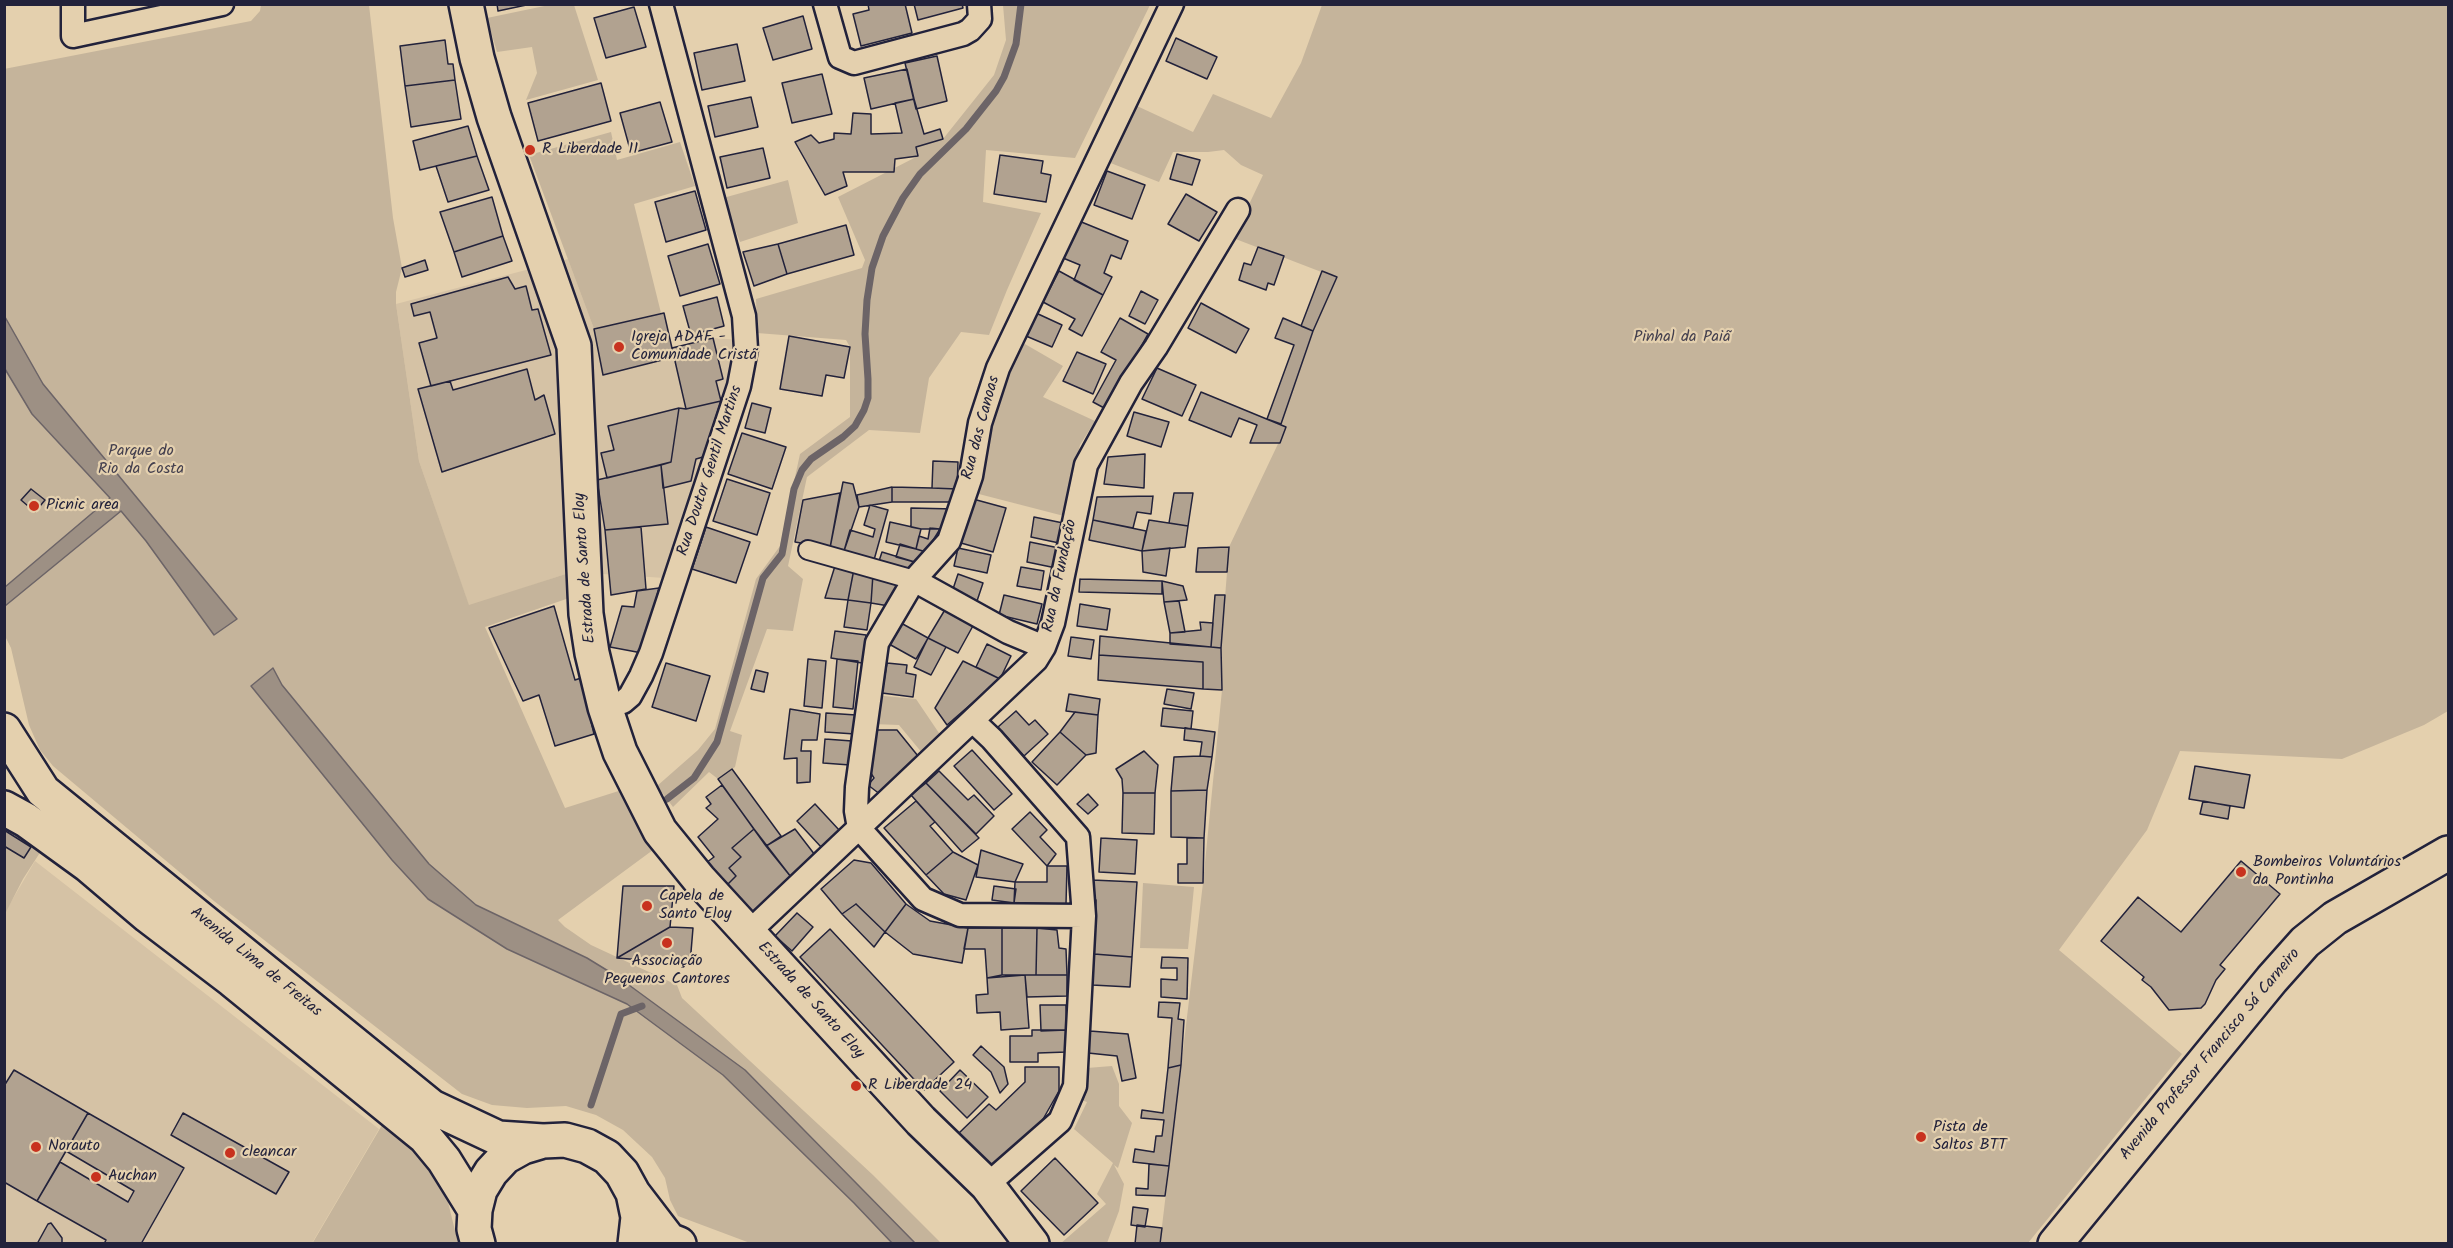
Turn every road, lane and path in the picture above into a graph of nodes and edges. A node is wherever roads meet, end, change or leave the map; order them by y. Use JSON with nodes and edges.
{"nodes":[{"id":1,"x":73,"y":4,"type":"edge"},
{"id":2,"x":222,"y":4,"type":"edge"},
{"id":3,"x":466,"y":4,"type":"edge"},
{"id":4,"x":661,"y":4,"type":"edge"},
{"id":5,"x":825,"y":4,"type":"edge"},
{"id":6,"x":1172,"y":4,"type":"edge"},
{"id":7,"x":980,"y":12,"type":"edge"},
{"id":8,"x":1238,"y":210,"type":"dead end"},
{"id":9,"x":808,"y":550,"type":"dead end"},
{"id":10,"x":914,"y":580,"type":"junction"},
{"id":11,"x":1044,"y":647,"type":"junction"},
{"id":12,"x":605,"y":707,"type":"junction"},
{"id":13,"x":973,"y":721,"type":"junction"},
{"id":14,"x":4,"y":730,"type":"edge"},
{"id":15,"x":4,"y":808,"type":"edge"},
{"id":16,"x":859,"y":828,"type":"junction"},
{"id":17,"x":2448,"y":853,"type":"edge"},
{"id":18,"x":1084,"y":916,"type":"junction"},
{"id":19,"x":749,"y":932,"type":"junction"},
{"id":20,"x":543,"y":1141,"type":"junction"},
{"id":21,"x":987,"y":1185,"type":"junction"},
{"id":22,"x":633,"y":1193,"type":"junction"},
{"id":23,"x":475,"y":1210,"type":"junction"},
{"id":24,"x":477,"y":1244,"type":"edge"},
{"id":25,"x":635,"y":1244,"type":"edge"},
{"id":26,"x":679,"y":1244,"type":"edge"},
{"id":27,"x":1032,"y":1244,"type":"edge"},
{"id":28,"x":2055,"y":1244,"type":"edge"}],
"edges":[{"from":1,"to":2,"type":"street"},
{"from":3,"to":12,"type":"main road","name":"Estrada de Santo Eloy"},
{"from":4,"to":12,"type":"street","name":"Rua Doutor Gentil Martins"},
{"from":5,"to":7,"type":"street"},
{"from":6,"to":10,"type":"street","name":"Rua das Canoas"},
{"from":8,"to":11,"type":"street","name":"Rua da Fundação"},
{"from":9,"to":10,"type":"street"},
{"from":10,"to":11,"type":"street"},
{"from":10,"to":16,"type":"street","name":"Rua das Canoas"},
{"from":11,"to":13,"type":"street","name":"Rua da Fundação"},
{"from":12,"to":19,"type":"main road","name":"Estrada de Santo Eloy"},
{"from":13,"to":16,"type":"street","name":"Rua da Fundação"},
{"from":13,"to":18,"type":"street"},
{"from":14,"to":20,"type":"main road","name":"Avenida Lima de Freitas"},
{"from":15,"to":23,"type":"main road","name":"Avenida Lima de Freitas"},
{"from":16,"to":18,"type":"street"},
{"from":16,"to":19,"type":"street","name":"Rua da Fundação"},
{"from":17,"to":28,"type":"main road","name":"Avenida Professor Francisco Sá Carneiro"},
{"from":18,"to":21,"type":"street"},
{"from":19,"to":21,"type":"main road","name":"Estrada de Santo Eloy"},
{"from":20,"to":22,"type":"main road","name":"Avenida Lima de Freitas"},
{"from":20,"to":23,"type":"main road"},
{"from":21,"to":27,"type":"main road","name":"Estrada de Santo Eloy"},
{"from":22,"to":25,"type":"main road"},
{"from":22,"to":26,"type":"main road"},
{"from":23,"to":24,"type":"main road"}]}
